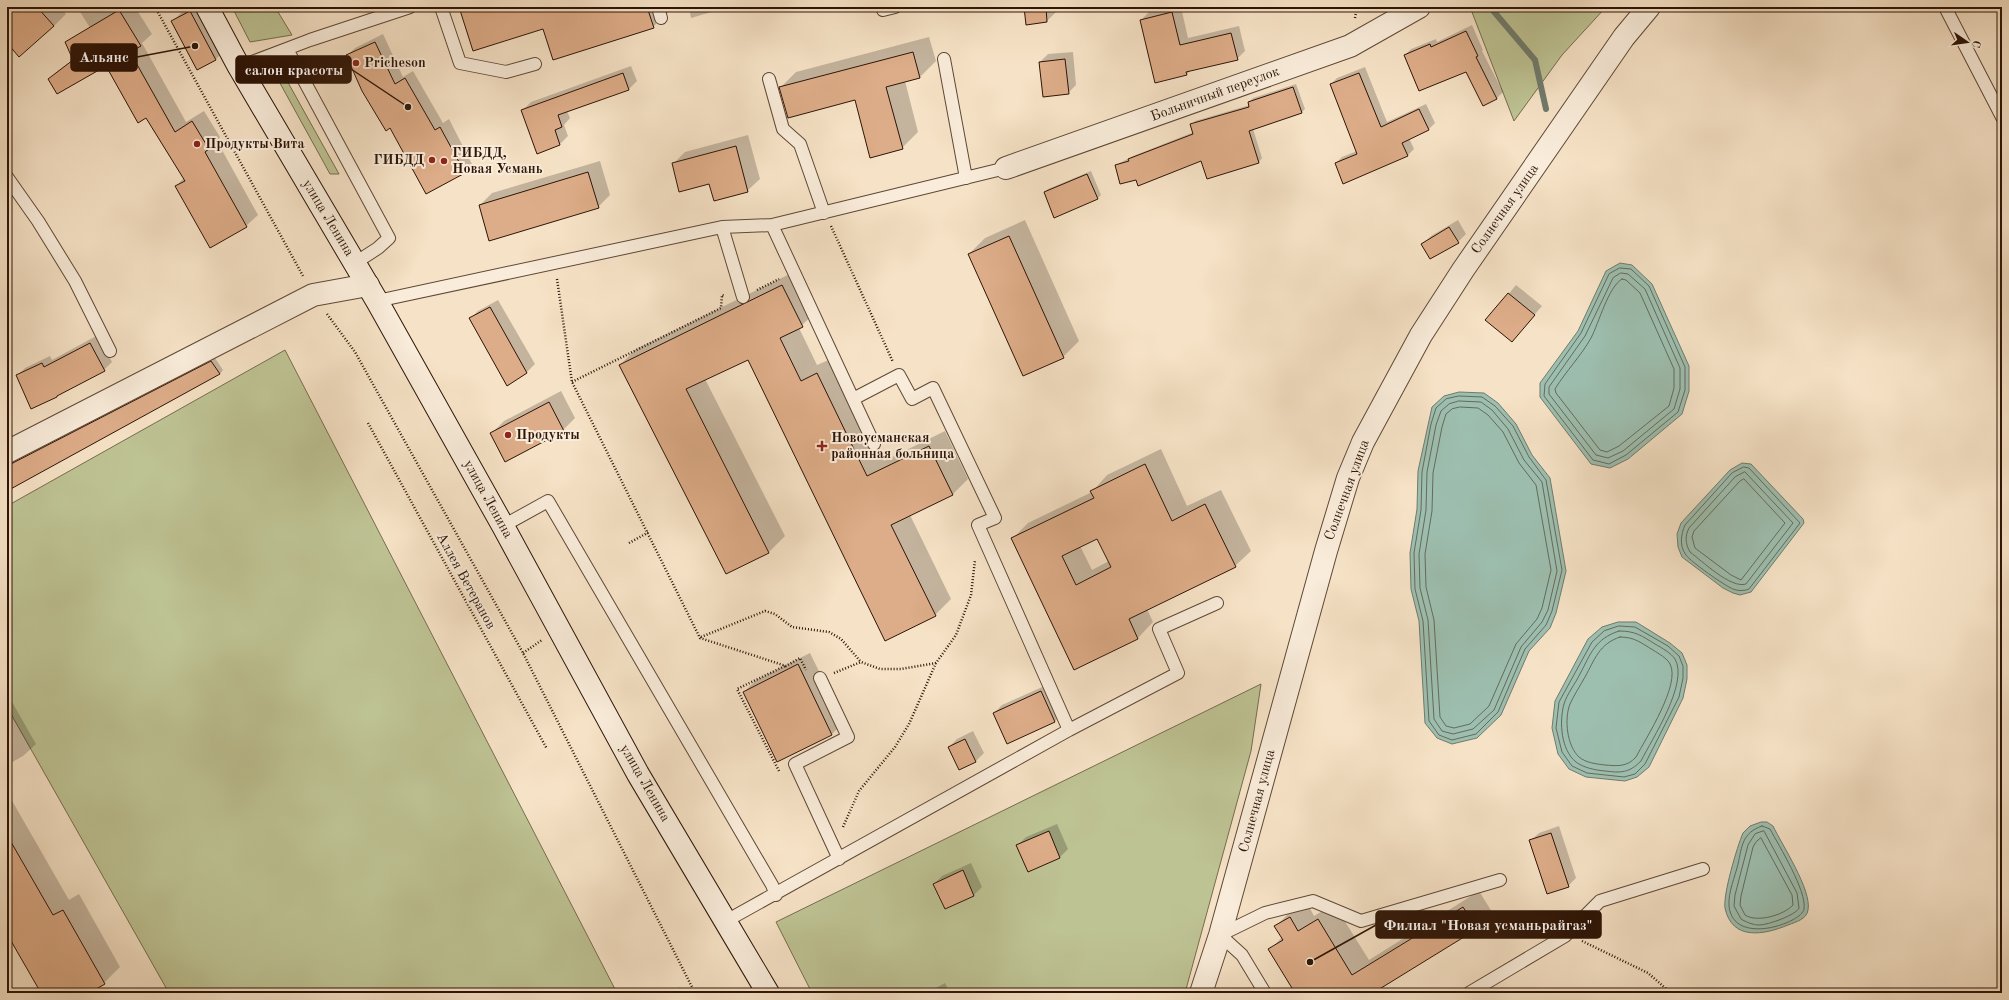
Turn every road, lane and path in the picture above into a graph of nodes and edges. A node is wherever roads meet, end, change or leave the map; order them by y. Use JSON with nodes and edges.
{"nodes":[{"id":1,"x":155,"y":7,"type":"edge"},
{"id":2,"x":207,"y":7,"type":"edge"},
{"id":3,"x":410,"y":7,"type":"edge"},
{"id":4,"x":441,"y":7,"type":"edge"},
{"id":5,"x":882,"y":7,"type":"edge"},
{"id":6,"x":895,"y":7,"type":"edge"},
{"id":7,"x":1419,"y":7,"type":"edge"},
{"id":8,"x":1649,"y":7,"type":"edge"},
{"id":9,"x":1945,"y":7,"type":"edge"},
{"id":10,"x":287,"y":49,"type":"junction"},
{"id":11,"x":944,"y":59,"type":"dead end"},
{"id":12,"x":535,"y":64,"type":"dead end"},
{"id":13,"x":239,"y":67,"type":"junction"},
{"id":14,"x":769,"y":79,"type":"dead end"},
{"id":15,"x":2002,"y":117,"type":"edge"},
{"id":16,"x":1006,"y":168,"type":"joint"},
{"id":17,"x":7,"y":177,"type":"edge"},
{"id":18,"x":966,"y":178,"type":"junction"},
{"id":19,"x":824,"y":213,"type":"junction"},
{"id":20,"x":772,"y":225,"type":"junction"},
{"id":21,"x":722,"y":227,"type":"junction"},
{"id":22,"x":355,"y":263,"type":"junction"},
{"id":23,"x":555,"y":264,"type":"junction"},
{"id":24,"x":794,"y":272,"type":"junction"},
{"id":25,"x":372,"y":293,"type":"junction"},
{"id":26,"x":313,"y":295,"type":"junction"},
{"id":27,"x":742,"y":297,"type":"junction"},
{"id":28,"x":110,"y":351,"type":"dead end"},
{"id":29,"x":899,"y":375,"type":"junction"},
{"id":30,"x":572,"y":382,"type":"junction"},
{"id":31,"x":853,"y":399,"type":"junction"},
{"id":32,"x":368,"y":422,"type":"dead end"},
{"id":33,"x":874,"y":444,"type":"dead end"},
{"id":34,"x":7,"y":452,"type":"edge"},
{"id":35,"x":978,"y":525,"type":"junction"},
{"id":36,"x":503,"y":526,"type":"junction"},
{"id":37,"x":649,"y":532,"type":"junction"},
{"id":38,"x":629,"y":543,"type":"dead end"},
{"id":39,"x":1218,"y":603,"type":"dead end"},
{"id":40,"x":700,"y":638,"type":"junction"},
{"id":41,"x":861,"y":662,"type":"junction"},
{"id":42,"x":936,"y":663,"type":"junction"},
{"id":43,"x":786,"y":666,"type":"junction"},
{"id":44,"x":820,"y":678,"type":"junction"},
{"id":45,"x":1069,"y":730,"type":"junction"},
{"id":46,"x":547,"y":749,"type":"dead end"},
{"id":47,"x":795,"y":764,"type":"junction"},
{"id":48,"x":839,"y":859,"type":"junction"},
{"id":49,"x":1703,"y":868,"type":"dead end"},
{"id":50,"x":1500,"y":880,"type":"dead end"},
{"id":51,"x":776,"y":895,"type":"junction"},
{"id":52,"x":726,"y":922,"type":"junction"},
{"id":53,"x":1220,"y":935,"type":"junction"},
{"id":54,"x":1565,"y":936,"type":"junction"},
{"id":55,"x":764,"y":992,"type":"edge"},
{"id":56,"x":695,"y":993,"type":"edge"},
{"id":57,"x":1201,"y":993,"type":"edge"},
{"id":58,"x":1266,"y":993,"type":"edge"},
{"id":59,"x":1469,"y":993,"type":"edge"},
{"id":60,"x":1671,"y":993,"type":"edge"}],
"edges":[{"from":1,"to":26,"type":"path"},
{"from":2,"to":13,"type":"street","name":"улица Ленина"},
{"from":3,"to":10,"type":"lane"},
{"from":4,"to":12,"type":"lane"},
{"from":5,"to":6,"type":"lane"},
{"from":7,"to":16,"type":"street","name":"Больничный переулок"},
{"from":8,"to":53,"type":"street","name":"Солнечная улица"},
{"from":9,"to":15,"type":"lane"},
{"from":10,"to":13,"type":"lane"},
{"from":10,"to":22,"type":"lane"},
{"from":11,"to":18,"type":"lane"},
{"from":13,"to":22,"type":"street","name":"улица Ленина"},
{"from":14,"to":19,"type":"lane"},
{"from":16,"to":18,"type":"lane"},
{"from":17,"to":28,"type":"lane"},
{"from":18,"to":19,"type":"lane"},
{"from":19,"to":20,"type":"lane"},
{"from":19,"to":29,"type":"path"},
{"from":20,"to":21,"type":"lane"},
{"from":20,"to":24,"type":"lane"},
{"from":21,"to":23,"type":"lane"},
{"from":21,"to":27,"type":"lane"},
{"from":22,"to":25,"type":"street","name":"улица Ленина"},
{"from":23,"to":25,"type":"lane"},
{"from":23,"to":30,"type":"path"},
{"from":24,"to":27,"type":"path"},
{"from":24,"to":31,"type":"lane"},
{"from":25,"to":26,"type":"street"},
{"from":25,"to":36,"type":"street","name":"улица Ленина"},
{"from":26,"to":34,"type":"street"},
{"from":26,"to":56,"type":"path"},
{"from":27,"to":30,"type":"path"},
{"from":29,"to":31,"type":"lane"},
{"from":29,"to":35,"type":"lane"},
{"from":30,"to":37,"type":"path"},
{"from":31,"to":33,"type":"lane"},
{"from":32,"to":46,"type":"path","name":"Аллея Ветеранов"},
{"from":35,"to":42,"type":"path"},
{"from":35,"to":45,"type":"lane"},
{"from":36,"to":51,"type":"lane"},
{"from":36,"to":52,"type":"street","name":"улица Ленина"},
{"from":37,"to":38,"type":"path"},
{"from":37,"to":40,"type":"path"},
{"from":39,"to":45,"type":"lane"},
{"from":40,"to":41,"type":"path"},
{"from":40,"to":43,"type":"path"},
{"from":41,"to":42,"type":"path"},
{"from":41,"to":44,"type":"path"},
{"from":42,"to":48,"type":"path"},
{"from":43,"to":44,"type":"path"},
{"from":43,"to":47,"type":"path"},
{"from":44,"to":47,"type":"lane"},
{"from":45,"to":48,"type":"lane"},
{"from":47,"to":48,"type":"lane"},
{"from":48,"to":51,"type":"lane"},
{"from":49,"to":54,"type":"lane"},
{"from":50,"to":53,"type":"lane"},
{"from":51,"to":52,"type":"lane"},
{"from":52,"to":55,"type":"street","name":"улица Ленина"},
{"from":53,"to":57,"type":"street","name":"Солнечная улица"},
{"from":53,"to":58,"type":"lane"},
{"from":54,"to":59,"type":"lane"},
{"from":54,"to":60,"type":"path"}]}
